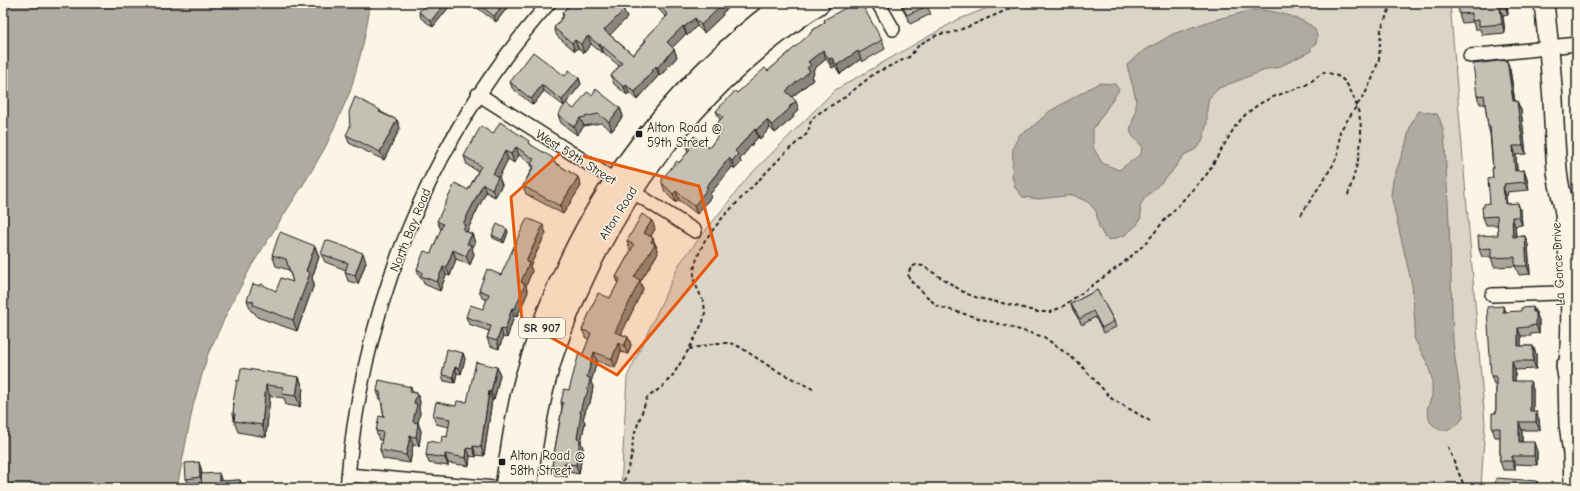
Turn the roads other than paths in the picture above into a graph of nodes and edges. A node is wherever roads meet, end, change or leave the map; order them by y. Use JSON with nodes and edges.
{"nodes":[{"id":1,"x":549,"y":3,"type":"edge"},
{"id":2,"x":784,"y":3,"type":"edge"},
{"id":3,"x":818,"y":3,"type":"edge"},
{"id":4,"x":878,"y":3,"type":"edge"},
{"id":5,"x":1534,"y":3,"type":"edge"},
{"id":6,"x":1544,"y":3,"type":"edge"},
{"id":7,"x":893,"y":29,"type":"dead end"},
{"id":8,"x":1577,"y":44,"type":"edge"},
{"id":9,"x":1544,"y":48,"type":"junction"},
{"id":10,"x":1470,"y":56,"type":"dead end"},
{"id":11,"x":478,"y":94,"type":"junction"},
{"id":12,"x":623,"y":186,"type":"junction"},
{"id":13,"x":695,"y":231,"type":"dead end"},
{"id":14,"x":1569,"y":293,"type":"edge"},
{"id":15,"x":1492,"y":295,"type":"dead end"},
{"id":16,"x":1569,"y":424,"type":"junction"},
{"id":17,"x":348,"y":475,"type":"junction"},
{"id":18,"x":346,"y":488,"type":"edge"},
{"id":19,"x":496,"y":488,"type":"edge"},
{"id":20,"x":506,"y":488,"type":"edge"},
{"id":21,"x":526,"y":488,"type":"edge"},
{"id":22,"x":1562,"y":488,"type":"edge"},
{"id":23,"x":1574,"y":488,"type":"edge"}],
"edges":[{"from":1,"to":11,"type":"street","name":"North Bay Road"},
{"from":2,"to":12,"type":"main road","name":"Alton Road","number":"SR 907"},
{"from":3,"to":12,"type":"main road","name":"Alton Road","number":"SR 907"},
{"from":4,"to":7,"type":"street"},
{"from":5,"to":9,"type":"main road","name":"La Gorce Drive"},
{"from":6,"to":9,"type":"main road","name":"La Gorce Drive"},
{"from":8,"to":9,"type":"street"},
{"from":9,"to":10,"type":"street"},
{"from":9,"to":14,"type":"main road","name":"La Gorce Drive"},
{"from":11,"to":12,"type":"street","name":"West 59th Street"},
{"from":11,"to":17,"type":"street","name":"North Bay Road"},
{"from":12,"to":13,"type":"street","name":"West 59th Street"},
{"from":12,"to":20,"type":"main road","name":"Alton Road","number":"SR 907"},
{"from":12,"to":21,"type":"main road","name":"Alton Road","number":"SR 907"},
{"from":14,"to":15,"type":"street"},
{"from":14,"to":16,"type":"main road","name":"La Gorce Drive"},
{"from":16,"to":22,"type":"main road","name":"La Gorce Drive"},
{"from":16,"to":23,"type":"main road","name":"La Gorce Drive"},
{"from":17,"to":18,"type":"street","name":"North Bay Road"},
{"from":17,"to":19,"type":"street"}]}
